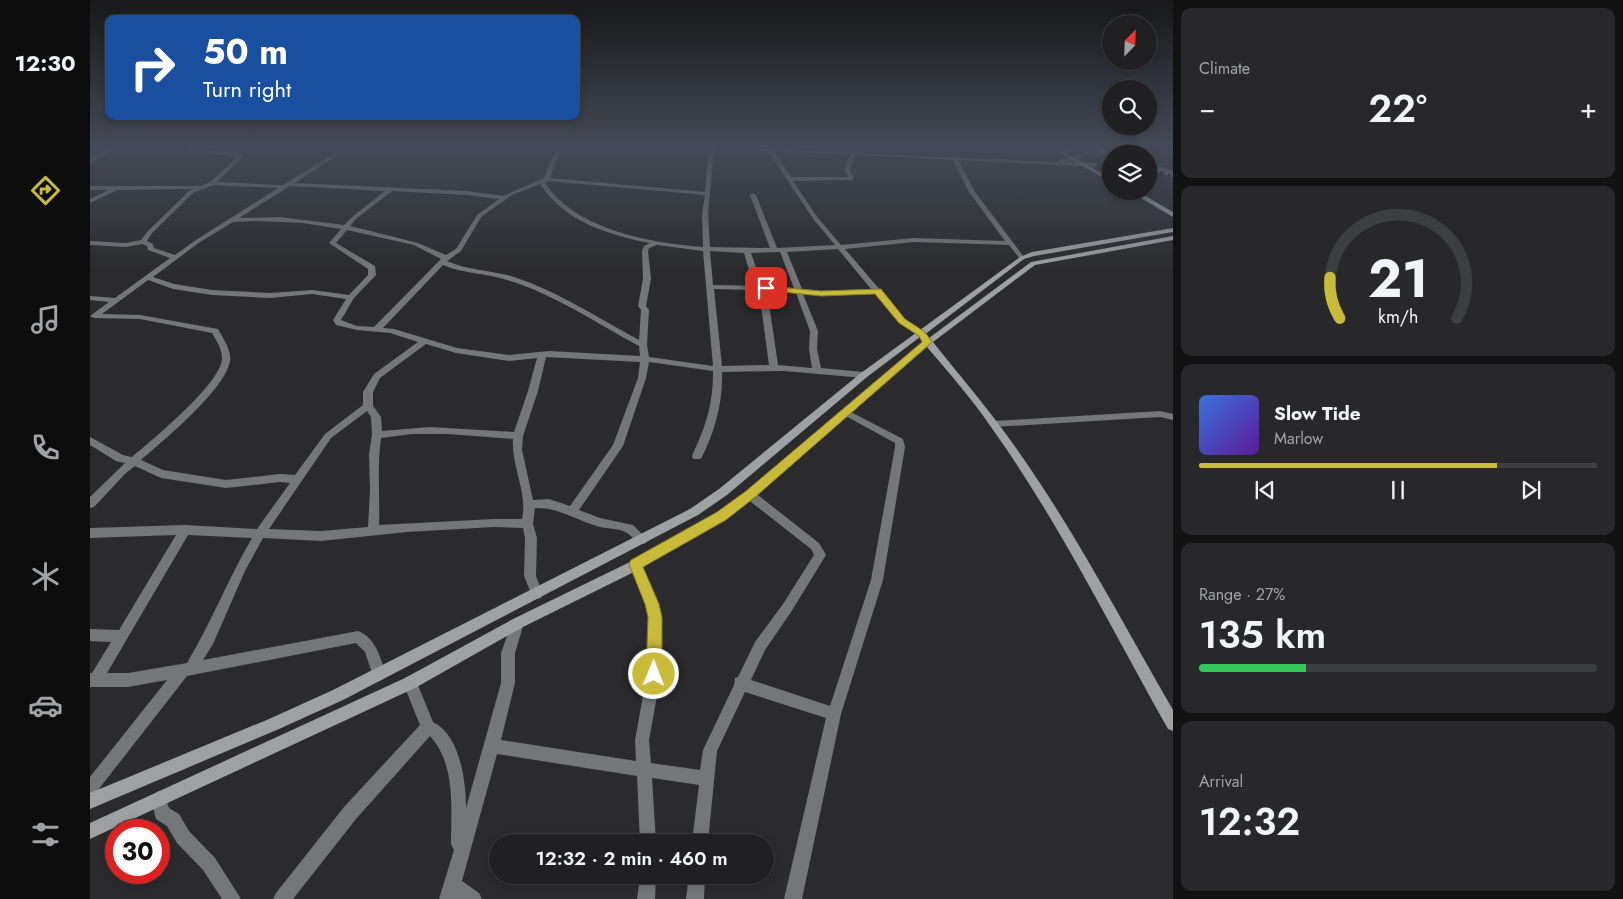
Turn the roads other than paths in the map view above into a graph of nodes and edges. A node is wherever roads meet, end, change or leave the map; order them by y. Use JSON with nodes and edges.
{"nodes":[{"id":1,"x":90,"y":188,"type":"edge"},
{"id":2,"x":161,"y":188,"type":"edge"},
{"id":3,"x":200,"y":188,"type":"edge"},
{"id":4,"x":282,"y":188,"type":"edge"},
{"id":5,"x":364,"y":188,"type":"edge"},
{"id":6,"x":523,"y":188,"type":"edge"},
{"id":7,"x":546,"y":188,"type":"edge"},
{"id":8,"x":643,"y":188,"type":"edge"},
{"id":9,"x":709,"y":188,"type":"edge"},
{"id":10,"x":794,"y":188,"type":"edge"},
{"id":11,"x":970,"y":188,"type":"edge"},
{"id":12,"x":115,"y":189,"type":"junction"},
{"id":13,"x":391,"y":189,"type":"junction"},
{"id":14,"x":708,"y":194,"type":"junction"},
{"id":15,"x":753,"y":195,"type":"dead end"},
{"id":16,"x":504,"y":198,"type":"junction"},
{"id":17,"x":1157,"y":198,"type":"edge"},
{"id":18,"x":1147,"y":200,"type":"edge"},
{"id":19,"x":90,"y":201,"type":"edge"},
{"id":20,"x":1173,"y":207,"type":"edge"},
{"id":21,"x":1173,"y":215,"type":"edge"},
{"id":22,"x":233,"y":220,"type":"junction"},
{"id":23,"x":345,"y":228,"type":"junction"},
{"id":24,"x":1173,"y":230,"type":"edge"},
{"id":25,"x":1173,"y":238,"type":"edge"},
{"id":26,"x":143,"y":242,"type":"junction"},
{"id":27,"x":90,"y":243,"type":"edge"},
{"id":28,"x":656,"y":243,"type":"junction"},
{"id":29,"x":1010,"y":243,"type":"junction"},
{"id":30,"x":100,"y":244,"type":"junction"},
{"id":31,"x":840,"y":247,"type":"junction"},
{"id":32,"x":706,"y":249,"type":"junction"},
{"id":33,"x":774,"y":249,"type":"junction"},
{"id":34,"x":90,"y":250,"type":"edge"},
{"id":35,"x":748,"y":250,"type":"junction"},
{"id":36,"x":783,"y":250,"type":"junction"},
{"id":37,"x":176,"y":257,"type":"junction"},
{"id":38,"x":1022,"y":258,"type":"junction"},
{"id":39,"x":445,"y":260,"type":"junction"},
{"id":40,"x":147,"y":277,"type":"junction"},
{"id":41,"x":709,"y":287,"type":"junction"},
{"id":42,"x":763,"y":290,"type":"junction"},
{"id":43,"x":878,"y":291,"type":"junction"},
{"id":44,"x":799,"y":292,"type":"junction"},
{"id":45,"x":351,"y":297,"type":"junction"},
{"id":46,"x":90,"y":298,"type":"edge"},
{"id":47,"x":116,"y":300,"type":"junction"},
{"id":48,"x":92,"y":317,"type":"edge"},
{"id":49,"x":377,"y":329,"type":"junction"},
{"id":50,"x":925,"y":338,"type":"junction"},
{"id":51,"x":424,"y":341,"type":"junction"},
{"id":52,"x":643,"y":345,"type":"junction"},
{"id":53,"x":542,"y":354,"type":"junction"},
{"id":54,"x":644,"y":359,"type":"junction"},
{"id":55,"x":774,"y":368,"type":"junction"},
{"id":56,"x":716,"y":369,"type":"junction"},
{"id":57,"x":817,"y":370,"type":"junction"},
{"id":58,"x":864,"y":375,"type":"junction"},
{"id":59,"x":368,"y":406,"type":"junction"},
{"id":60,"x":846,"y":412,"type":"junction"},
{"id":61,"x":1173,"y":417,"type":"edge"},
{"id":62,"x":994,"y":424,"type":"junction"},
{"id":63,"x":378,"y":435,"type":"junction"},
{"id":64,"x":518,"y":436,"type":"junction"},
{"id":65,"x":90,"y":440,"type":"edge"},
{"id":66,"x":697,"y":456,"type":"dead end"},
{"id":67,"x":134,"y":461,"type":"junction"},
{"id":68,"x":297,"y":479,"type":"junction"},
{"id":69,"x":750,"y":495,"type":"junction"},
{"id":70,"x":90,"y":504,"type":"edge"},
{"id":71,"x":529,"y":504,"type":"junction"},
{"id":72,"x":572,"y":512,"type":"junction"},
{"id":73,"x":527,"y":524,"type":"junction"},
{"id":74,"x":185,"y":530,"type":"junction"},
{"id":75,"x":373,"y":531,"type":"junction"},
{"id":76,"x":90,"y":533,"type":"edge"},
{"id":77,"x":260,"y":533,"type":"junction"},
{"id":78,"x":642,"y":540,"type":"junction"},
{"id":79,"x":636,"y":564,"type":"junction"},
{"id":80,"x":537,"y":594,"type":"junction"},
{"id":81,"x":518,"y":623,"type":"junction"},
{"id":82,"x":90,"y":635,"type":"edge"},
{"id":83,"x":122,"y":636,"type":"junction"},
{"id":84,"x":187,"y":670,"type":"junction"},
{"id":85,"x":380,"y":674,"type":"junction"},
{"id":86,"x":93,"y":680,"type":"edge"},
{"id":87,"x":410,"y":682,"type":"junction"},
{"id":88,"x":740,"y":683,"type":"junction"},
{"id":89,"x":834,"y":714,"type":"junction"},
{"id":90,"x":1173,"y":724,"type":"edge"},
{"id":91,"x":428,"y":727,"type":"junction"},
{"id":92,"x":492,"y":746,"type":"junction"},
{"id":93,"x":644,"y":771,"type":"junction"},
{"id":94,"x":707,"y":778,"type":"junction"},
{"id":95,"x":90,"y":789,"type":"edge"},
{"id":96,"x":159,"y":799,"type":"junction"},
{"id":97,"x":90,"y":801,"type":"edge"},
{"id":98,"x":90,"y":831,"type":"edge"},
{"id":99,"x":648,"y":834,"type":"edge"},
{"id":100,"x":701,"y":834,"type":"edge"},
{"id":101,"x":460,"y":855,"type":"junction"},
{"id":102,"x":647,"y":884,"type":"edge"},
{"id":103,"x":696,"y":884,"type":"edge"},
{"id":104,"x":451,"y":892,"type":"edge"},
{"id":105,"x":232,"y":899,"type":"edge"},
{"id":106,"x":282,"y":899,"type":"edge"},
{"id":107,"x":473,"y":899,"type":"edge"},
{"id":108,"x":646,"y":899,"type":"edge"},
{"id":109,"x":695,"y":899,"type":"edge"},
{"id":110,"x":793,"y":899,"type":"edge"}],
"edges":[{"from":1,"to":12,"type":"street"},
{"from":2,"to":12,"type":"street"},
{"from":3,"to":26,"type":"street"},
{"from":4,"to":22,"type":"street"},
{"from":5,"to":13,"type":"street"},
{"from":6,"to":16,"type":"street"},
{"from":7,"to":28,"type":"street"},
{"from":8,"to":14,"type":"street"},
{"from":9,"to":14,"type":"street"},
{"from":10,"to":31,"type":"street"},
{"from":11,"to":29,"type":"street"},
{"from":12,"to":19,"type":"street"},
{"from":13,"to":16,"type":"street"},
{"from":13,"to":23,"type":"street"},
{"from":14,"to":32,"type":"street"},
{"from":15,"to":33,"type":"street"},
{"from":16,"to":39,"type":"street"},
{"from":17,"to":20,"type":"street"},
{"from":18,"to":21,"type":"street"},
{"from":22,"to":23,"type":"street"},
{"from":22,"to":37,"type":"street"},
{"from":23,"to":39,"type":"street"},
{"from":23,"to":45,"type":"street"},
{"from":24,"to":38,"type":"street"},
{"from":25,"to":50,"type":"street"},
{"from":26,"to":30,"type":"street"},
{"from":26,"to":37,"type":"street"},
{"from":27,"to":30,"type":"street"},
{"from":28,"to":32,"type":"street"},
{"from":28,"to":52,"type":"street"},
{"from":29,"to":31,"type":"street"},
{"from":29,"to":38,"type":"street"},
{"from":30,"to":34,"type":"street"},
{"from":31,"to":36,"type":"street"},
{"from":31,"to":43,"type":"street"},
{"from":32,"to":35,"type":"street"},
{"from":32,"to":41,"type":"street"},
{"from":33,"to":35,"type":"street"},
{"from":33,"to":36,"type":"street"},
{"from":35,"to":42,"type":"street"},
{"from":36,"to":44,"type":"street"},
{"from":37,"to":40,"type":"street"},
{"from":38,"to":50,"type":"street"},
{"from":39,"to":49,"type":"street"},
{"from":39,"to":52,"type":"street"},
{"from":40,"to":45,"type":"street"},
{"from":40,"to":47,"type":"street"},
{"from":41,"to":42,"type":"street"},
{"from":41,"to":56,"type":"street"},
{"from":42,"to":44,"type":"street"},
{"from":42,"to":55,"type":"street"},
{"from":43,"to":44,"type":"street"},
{"from":43,"to":50,"type":"street"},
{"from":44,"to":57,"type":"street"},
{"from":45,"to":49,"type":"street"},
{"from":46,"to":47,"type":"street"},
{"from":47,"to":48,"type":"street"},
{"from":48,"to":67,"type":"street"},
{"from":49,"to":51,"type":"street"},
{"from":50,"to":58,"type":"street"},
{"from":50,"to":60,"type":"street"},
{"from":50,"to":62,"type":"street"},
{"from":51,"to":53,"type":"street"},
{"from":51,"to":59,"type":"street"},
{"from":52,"to":54,"type":"street"},
{"from":53,"to":54,"type":"street"},
{"from":53,"to":64,"type":"street"},
{"from":54,"to":56,"type":"street"},
{"from":54,"to":72,"type":"street"},
{"from":55,"to":56,"type":"street"},
{"from":55,"to":57,"type":"street"},
{"from":56,"to":66,"type":"street"},
{"from":57,"to":58,"type":"street"},
{"from":58,"to":78,"type":"street"},
{"from":59,"to":63,"type":"street"},
{"from":59,"to":68,"type":"street"},
{"from":60,"to":69,"type":"street"},
{"from":60,"to":89,"type":"street"},
{"from":61,"to":62,"type":"street"},
{"from":62,"to":90,"type":"street"},
{"from":63,"to":64,"type":"street"},
{"from":63,"to":75,"type":"street"},
{"from":64,"to":71,"type":"street"},
{"from":65,"to":67,"type":"street"},
{"from":67,"to":68,"type":"street"},
{"from":67,"to":70,"type":"street"},
{"from":68,"to":77,"type":"street"},
{"from":69,"to":79,"type":"street"},
{"from":69,"to":88,"type":"street"},
{"from":71,"to":72,"type":"street"},
{"from":71,"to":73,"type":"street"},
{"from":72,"to":78,"type":"street"},
{"from":73,"to":75,"type":"street"},
{"from":73,"to":80,"type":"street"},
{"from":74,"to":76,"type":"street"},
{"from":74,"to":77,"type":"street"},
{"from":74,"to":83,"type":"street"},
{"from":75,"to":77,"type":"street"},
{"from":77,"to":84,"type":"street"},
{"from":78,"to":80,"type":"street"},
{"from":79,"to":81,"type":"street"},
{"from":79,"to":93,"type":"street"},
{"from":80,"to":85,"type":"street"},
{"from":81,"to":87,"type":"street"},
{"from":81,"to":92,"type":"street"},
{"from":82,"to":83,"type":"street"},
{"from":83,"to":86,"type":"street"},
{"from":84,"to":85,"type":"street"},
{"from":84,"to":86,"type":"street"},
{"from":84,"to":95,"type":"street"},
{"from":85,"to":97,"type":"street"},
{"from":87,"to":91,"type":"street"},
{"from":87,"to":96,"type":"street"},
{"from":88,"to":89,"type":"street"},
{"from":88,"to":94,"type":"street"},
{"from":89,"to":110,"type":"street"},
{"from":91,"to":101,"type":"street"},
{"from":91,"to":106,"type":"street"},
{"from":92,"to":93,"type":"street"},
{"from":92,"to":101,"type":"street"},
{"from":93,"to":94,"type":"street"},
{"from":93,"to":99,"type":"street"},
{"from":94,"to":100,"type":"street"},
{"from":96,"to":98,"type":"street"},
{"from":96,"to":105,"type":"street"},
{"from":101,"to":104,"type":"street"},
{"from":102,"to":108,"type":"street"},
{"from":103,"to":109,"type":"street"},
{"from":104,"to":107,"type":"street"}]}
